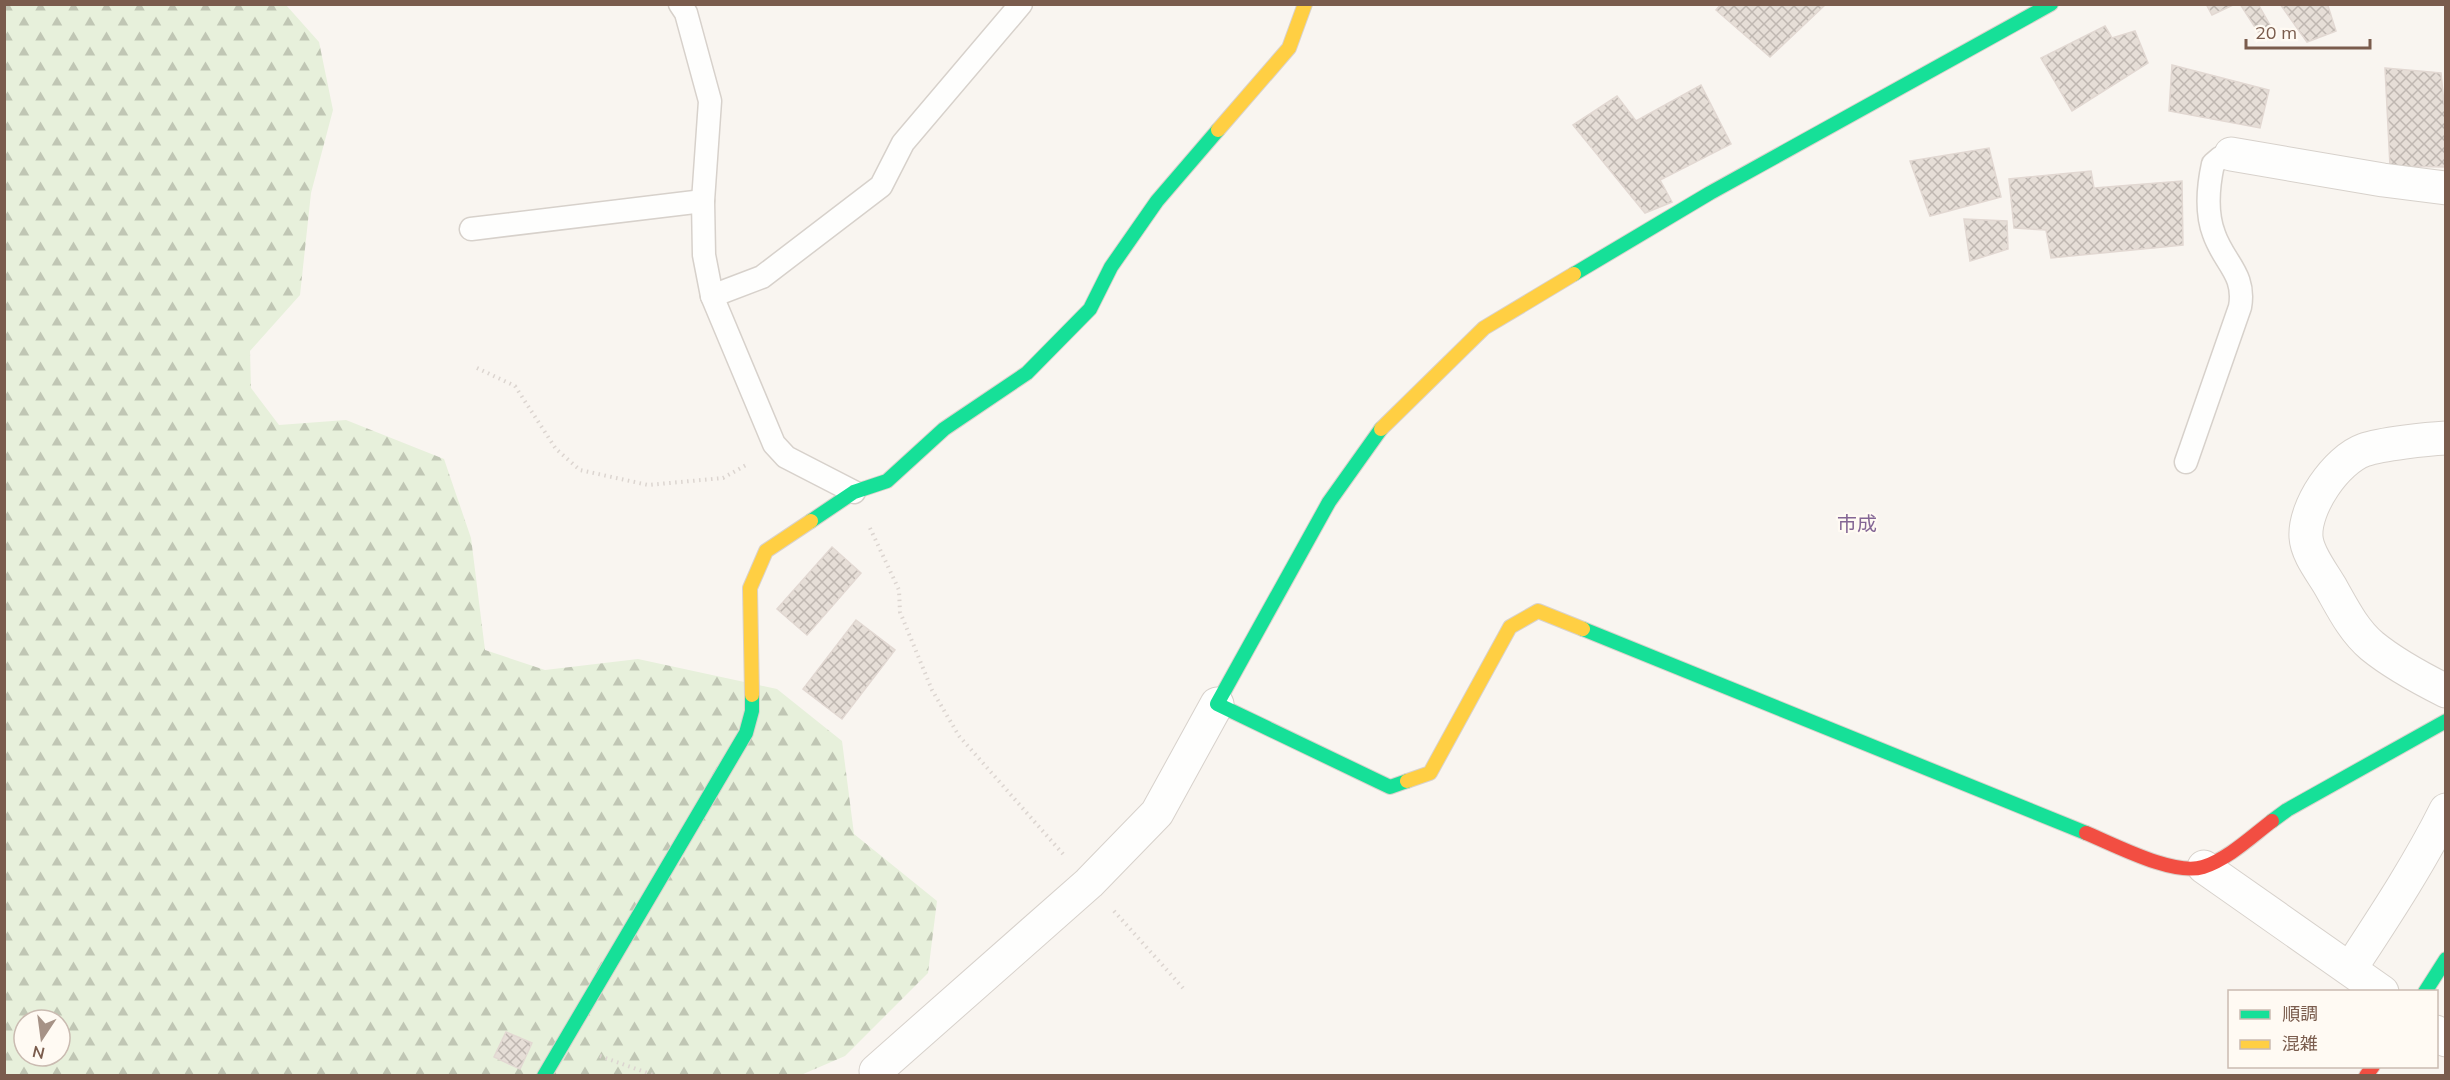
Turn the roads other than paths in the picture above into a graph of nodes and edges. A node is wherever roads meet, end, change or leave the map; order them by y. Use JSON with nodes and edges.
{"nodes":[{"id":1,"x":1021,"y":4,"type":"edge"},
{"id":2,"x":1305,"y":4,"type":"edge"},
{"id":3,"x":2051,"y":4,"type":"edge"},
{"id":4,"x":690,"y":7,"type":"edge"},
{"id":5,"x":2231,"y":154,"type":"joint"},
{"id":6,"x":2445,"y":188,"type":"edge"},
{"id":7,"x":703,"y":201,"type":"junction"},
{"id":8,"x":471,"y":229,"type":"dead end"},
{"id":9,"x":712,"y":296,"type":"junction"},
{"id":10,"x":2445,"y":438,"type":"edge"},
{"id":11,"x":2186,"y":462,"type":"dead end"},
{"id":12,"x":854,"y":492,"type":"junction"},
{"id":13,"x":2445,"y":692,"type":"edge"},
{"id":14,"x":1217,"y":704,"type":"junction"},
{"id":15,"x":2445,"y":721,"type":"edge"},
{"id":16,"x":2445,"y":810,"type":"edge"},
{"id":17,"x":2204,"y":867,"type":"junction"},
{"id":18,"x":2445,"y":958,"type":"edge"},
{"id":19,"x":2350,"y":969,"type":"junction"},
{"id":20,"x":2379,"y":990,"type":"edge"},
{"id":21,"x":2426,"y":990,"type":"edge"},
{"id":22,"x":876,"y":1071,"type":"dead end"},
{"id":23,"x":544,"y":1076,"type":"edge"}],
"edges":[{"from":1,"to":9,"type":"lane"},
{"from":2,"to":12,"type":"street"},
{"from":3,"to":14,"type":"street"},
{"from":4,"to":7,"type":"lane"},
{"from":5,"to":6,"type":"street"},
{"from":5,"to":11,"type":"lane"},
{"from":7,"to":8,"type":"lane"},
{"from":7,"to":9,"type":"lane"},
{"from":9,"to":12,"type":"lane"},
{"from":10,"to":13,"type":"street"},
{"from":12,"to":23,"type":"street"},
{"from":14,"to":17,"type":"street"},
{"from":14,"to":22,"type":"street"},
{"from":15,"to":17,"type":"street"},
{"from":16,"to":19,"type":"street"},
{"from":17,"to":19,"type":"street"},
{"from":18,"to":21,"type":"street"},
{"from":19,"to":20,"type":"street"}]}
